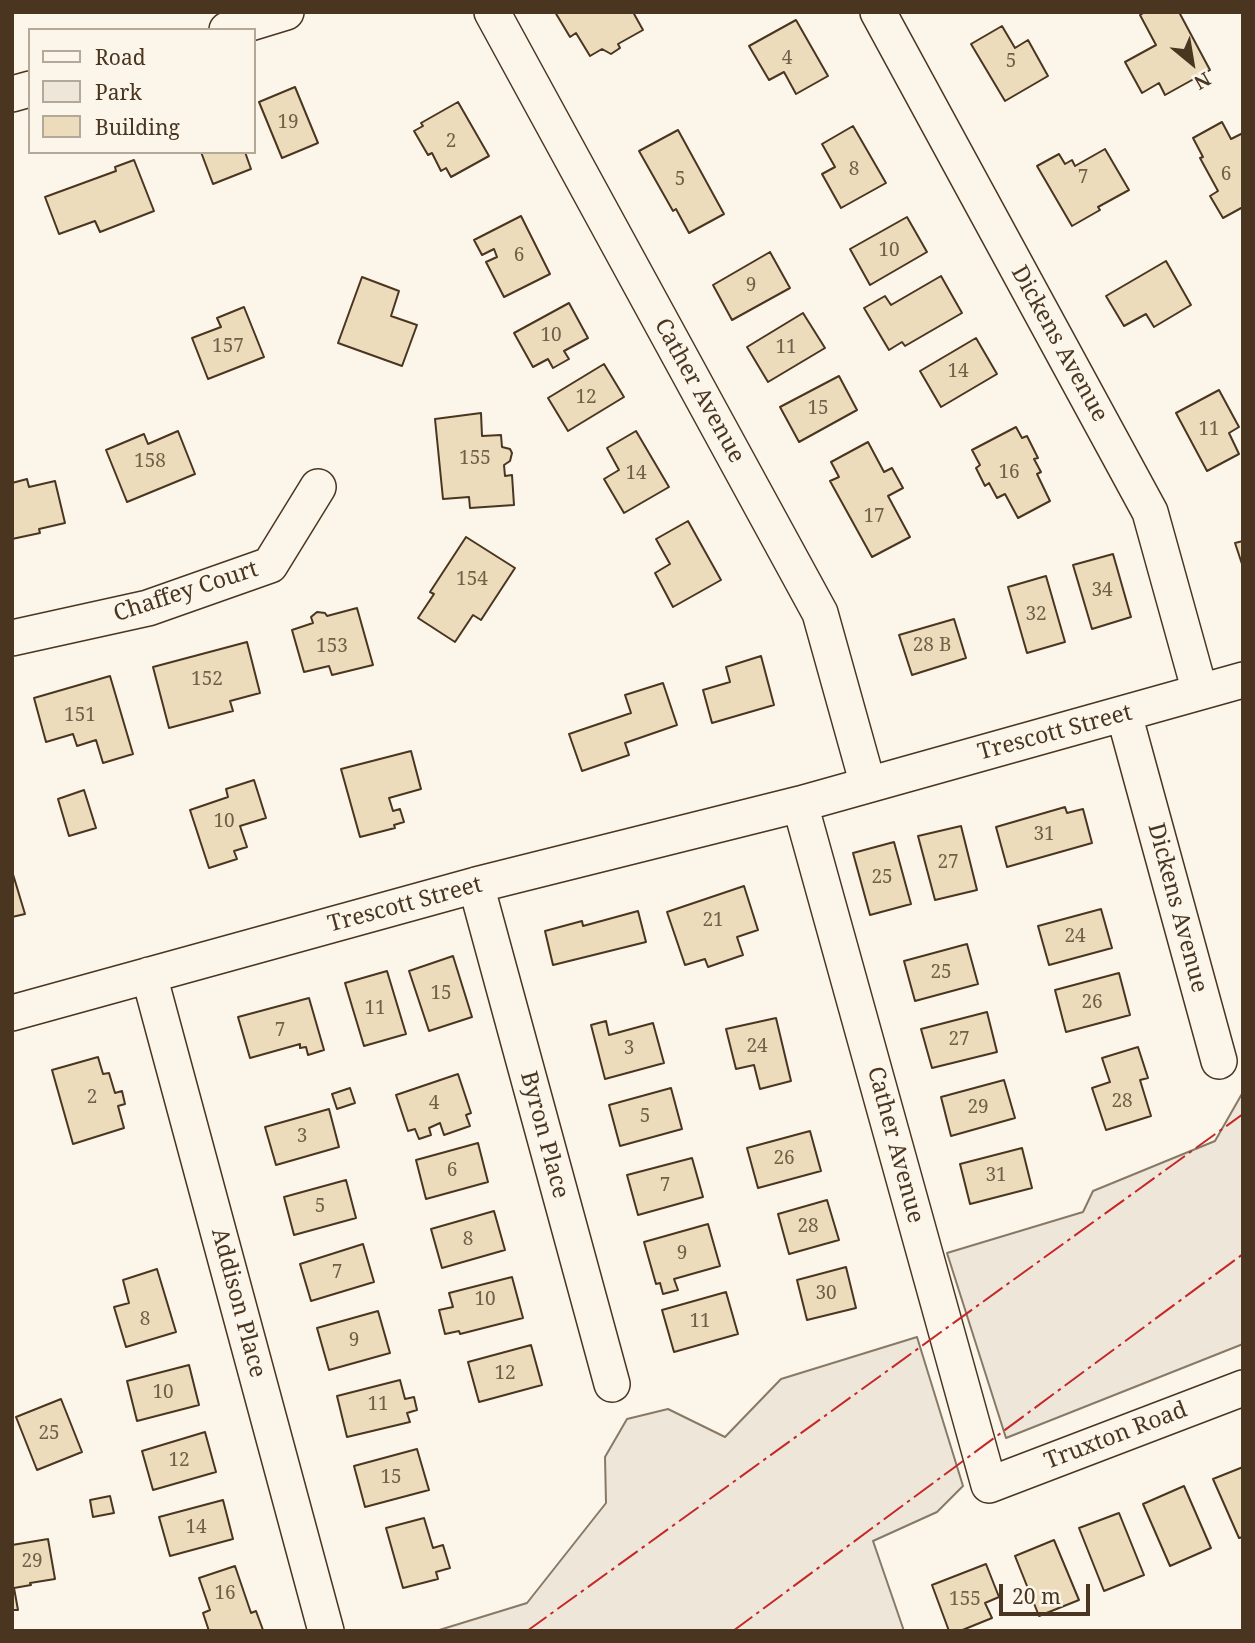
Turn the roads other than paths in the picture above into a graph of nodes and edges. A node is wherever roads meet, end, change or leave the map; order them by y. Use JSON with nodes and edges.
{"nodes":[{"id":1,"x":286,"y":12,"type":"edge"},
{"id":2,"x":492,"y":12,"type":"edge"},
{"id":3,"x":878,"y":12,"type":"edge"},
{"id":4,"x":234,"y":28,"type":"edge"},
{"id":5,"x":318,"y":487,"type":"dead end"},
{"id":6,"x":12,"y":638,"type":"edge"},
{"id":7,"x":1243,"y":680,"type":"edge"},
{"id":8,"x":1200,"y":692,"type":"junction"},
{"id":9,"x":1124,"y":714,"type":"junction"},
{"id":10,"x":868,"y":785,"type":"junction"},
{"id":11,"x":800,"y":804,"type":"junction"},
{"id":12,"x":475,"y":885,"type":"junction"},
{"id":13,"x":149,"y":975,"type":"junction"},
{"id":14,"x":12,"y":1013,"type":"edge"},
{"id":15,"x":1219,"y":1061,"type":"dead end"},
{"id":16,"x":612,"y":1384,"type":"dead end"},
{"id":17,"x":1243,"y":1388,"type":"edge"},
{"id":18,"x":989,"y":1485,"type":"joint"},
{"id":19,"x":326,"y":1631,"type":"edge"}],
"edges":[{"from":1,"to":4,"type":"street"},
{"from":2,"to":10,"type":"street","name":"Cather Avenue"},
{"from":3,"to":8,"type":"street","name":"Dickens Avenue"},
{"from":5,"to":6,"type":"street","name":"Chaffey Court"},
{"from":7,"to":8,"type":"street","name":"Trescott Street"},
{"from":8,"to":9,"type":"street","name":"Trescott Street"},
{"from":9,"to":10,"type":"street","name":"Trescott Street"},
{"from":9,"to":15,"type":"street","name":"Dickens Avenue"},
{"from":10,"to":11,"type":"street","name":"Trescott Street"},
{"from":11,"to":12,"type":"street","name":"Trescott Street"},
{"from":11,"to":18,"type":"street","name":"Cather Avenue"},
{"from":12,"to":13,"type":"street","name":"Trescott Street"},
{"from":12,"to":16,"type":"street","name":"Byron Place"},
{"from":13,"to":14,"type":"street","name":"Trescott Street"},
{"from":13,"to":19,"type":"street","name":"Addison Place"},
{"from":17,"to":18,"type":"street","name":"Truxton Road"}]}
